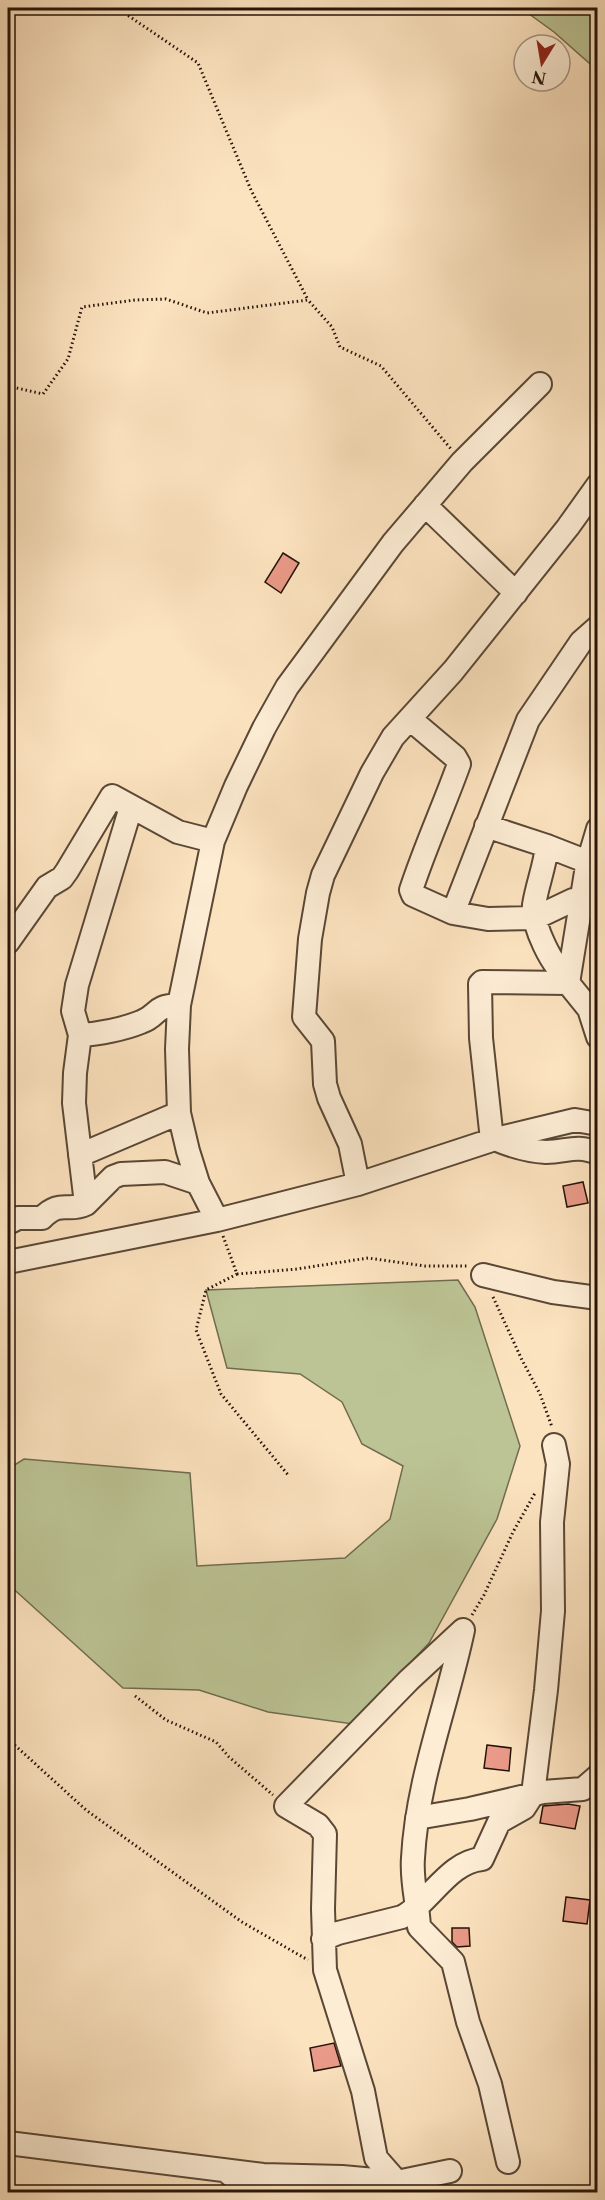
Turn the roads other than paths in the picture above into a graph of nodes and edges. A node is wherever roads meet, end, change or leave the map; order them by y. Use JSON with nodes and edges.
{"nodes":[{"id":1,"x":540,"y":384,"type":"dead end"},
{"id":2,"x":597,"y":485,"type":"edge"},
{"id":3,"x":426,"y":505,"type":"junction"},
{"id":4,"x":516,"y":593,"type":"junction"},
{"id":5,"x":597,"y":627,"type":"edge"},
{"id":6,"x":410,"y":719,"type":"junction"},
{"id":7,"x":131,"y":807,"type":"junction"},
{"id":8,"x":486,"y":826,"type":"junction"},
{"id":9,"x":597,"y":829,"type":"edge"},
{"id":10,"x":213,"y":841,"type":"junction"},
{"id":11,"x":547,"y":846,"type":"junction"},
{"id":12,"x":588,"y":862,"type":"junction"},
{"id":13,"x":590,"y":902,"type":"edge"},
{"id":14,"x":453,"y":913,"type":"junction"},
{"id":15,"x":535,"y":918,"type":"junction"},
{"id":16,"x":8,"y":942,"type":"edge"},
{"id":17,"x":569,"y":981,"type":"junction"},
{"id":18,"x":179,"y":1005,"type":"junction"},
{"id":19,"x":80,"y":1035,"type":"junction"},
{"id":20,"x":597,"y":1037,"type":"edge"},
{"id":21,"x":179,"y":1113,"type":"junction"},
{"id":22,"x":597,"y":1124,"type":"edge"},
{"id":23,"x":493,"y":1139,"type":"junction"},
{"id":24,"x":597,"y":1154,"type":"edge"},
{"id":25,"x":80,"y":1155,"type":"junction"},
{"id":26,"x":198,"y":1183,"type":"junction"},
{"id":27,"x":358,"y":1185,"type":"junction"},
{"id":28,"x":86,"y":1204,"type":"junction"},
{"id":29,"x":217,"y":1220,"type":"junction"},
{"id":30,"x":8,"y":1223,"type":"edge"},
{"id":31,"x":8,"y":1262,"type":"edge"},
{"id":32,"x":483,"y":1275,"type":"road end"},
{"id":33,"x":597,"y":1298,"type":"edge"},
{"id":34,"x":554,"y":1445,"type":"road end"},
{"id":35,"x":597,"y":1776,"type":"edge"},
{"id":36,"x":533,"y":1794,"type":"junction"},
{"id":37,"x":417,"y":1818,"type":"junction"},
{"id":38,"x":418,"y":1905,"type":"junction"},
{"id":39,"x":323,"y":1939,"type":"junction"},
{"id":40,"x":8,"y":2142,"type":"edge"},
{"id":41,"x":508,"y":2162,"type":"dead end"},
{"id":42,"x":450,"y":2170,"type":"dead end"},
{"id":43,"x":226,"y":2171,"type":"junction"},
{"id":44,"x":397,"y":2182,"type":"junction"},
{"id":45,"x":252,"y":2193,"type":"edge"}],
"edges":[{"from":1,"to":3,"type":"street"},
{"from":2,"to":4,"type":"street"},
{"from":3,"to":4,"type":"street"},
{"from":3,"to":10,"type":"street"},
{"from":4,"to":6,"type":"street"},
{"from":5,"to":8,"type":"street"},
{"from":6,"to":14,"type":"street"},
{"from":6,"to":27,"type":"street"},
{"from":7,"to":10,"type":"street"},
{"from":7,"to":16,"type":"street"},
{"from":7,"to":19,"type":"street"},
{"from":8,"to":11,"type":"street"},
{"from":8,"to":14,"type":"street"},
{"from":9,"to":12,"type":"street"},
{"from":10,"to":18,"type":"street"},
{"from":11,"to":12,"type":"street"},
{"from":11,"to":15,"type":"street"},
{"from":12,"to":13,"type":"street"},
{"from":13,"to":15,"type":"street"},
{"from":13,"to":17,"type":"street"},
{"from":14,"to":15,"type":"street"},
{"from":15,"to":17,"type":"street"},
{"from":17,"to":20,"type":"street"},
{"from":17,"to":23,"type":"street"},
{"from":18,"to":19,"type":"street"},
{"from":18,"to":21,"type":"street"},
{"from":19,"to":25,"type":"street"},
{"from":21,"to":25,"type":"street"},
{"from":21,"to":26,"type":"street"},
{"from":22,"to":23,"type":"street"},
{"from":23,"to":24,"type":"street"},
{"from":23,"to":27,"type":"street"},
{"from":25,"to":28,"type":"street"},
{"from":26,"to":28,"type":"street"},
{"from":26,"to":29,"type":"street"},
{"from":27,"to":29,"type":"street"},
{"from":28,"to":30,"type":"street"},
{"from":29,"to":31,"type":"street"},
{"from":32,"to":33,"type":"street"},
{"from":34,"to":36,"type":"street"},
{"from":35,"to":36,"type":"street"},
{"from":36,"to":37,"type":"street"},
{"from":36,"to":38,"type":"street"},
{"from":37,"to":38,"type":"street"},
{"from":37,"to":39,"type":"street"},
{"from":38,"to":39,"type":"street"},
{"from":38,"to":41,"type":"street"},
{"from":39,"to":44,"type":"street"},
{"from":40,"to":43,"type":"street"},
{"from":42,"to":44,"type":"street"},
{"from":43,"to":44,"type":"street"},
{"from":43,"to":45,"type":"street"}]}
